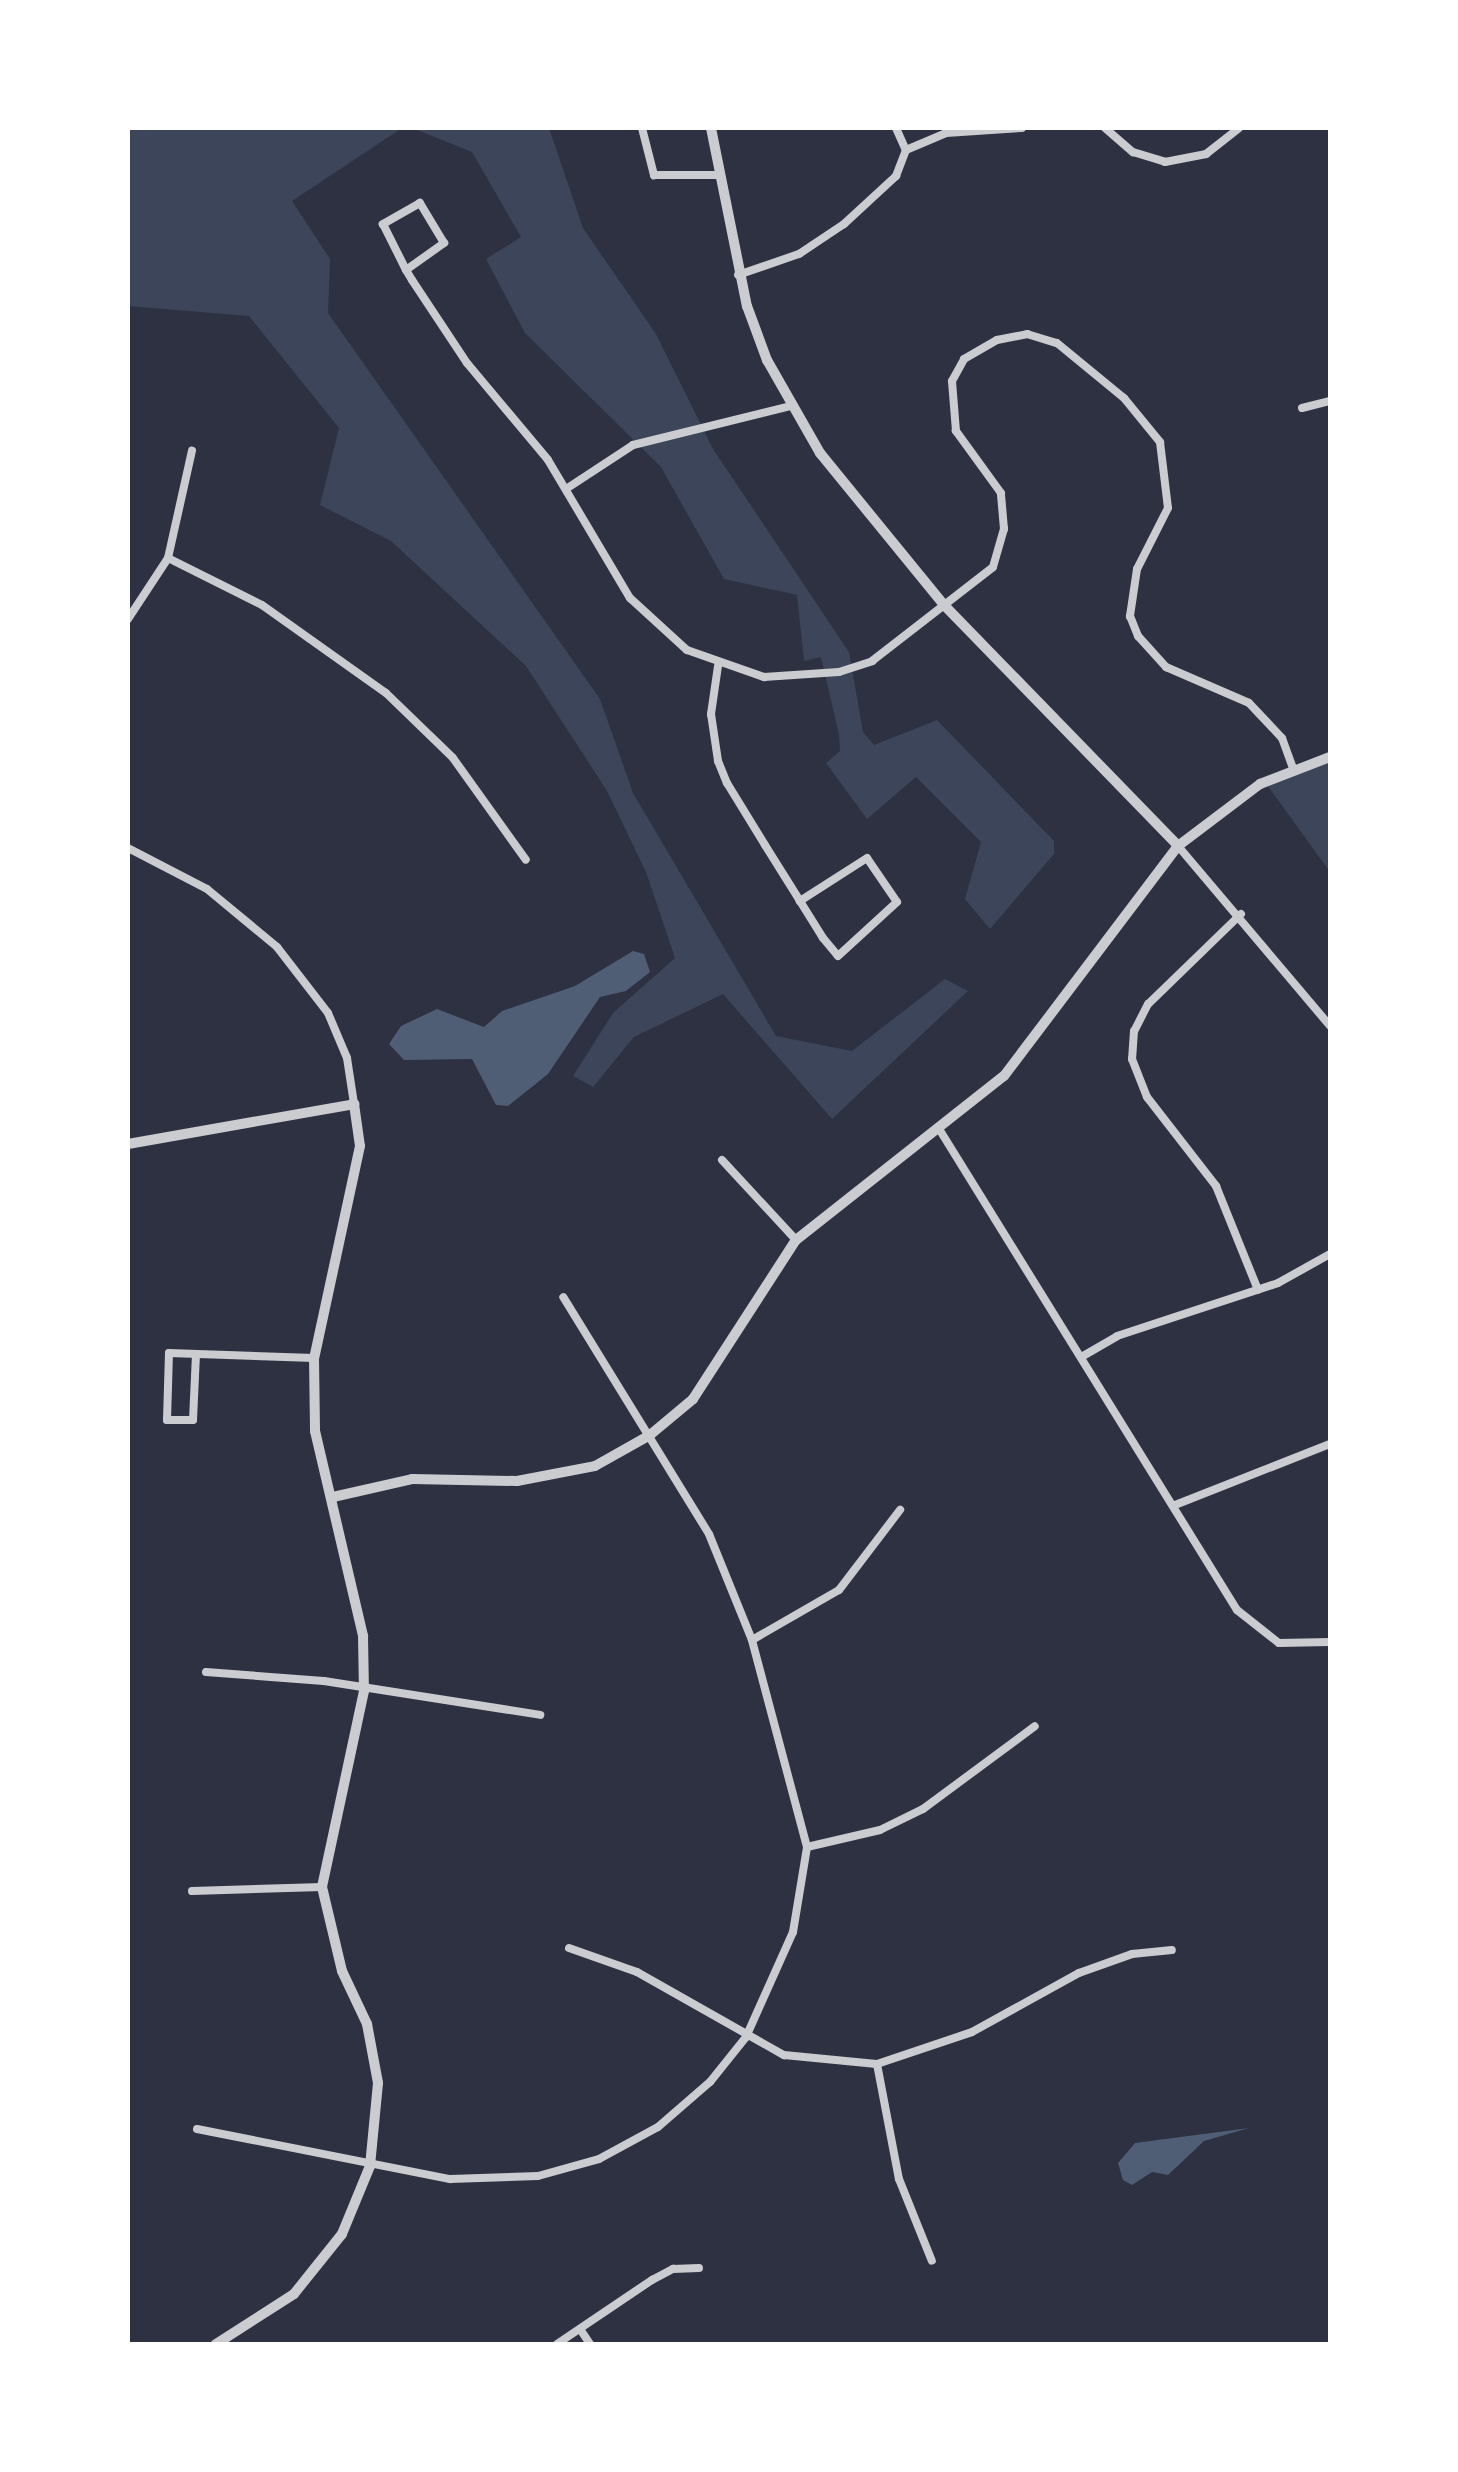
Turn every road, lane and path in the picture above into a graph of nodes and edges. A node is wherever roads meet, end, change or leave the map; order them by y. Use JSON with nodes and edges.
{"nodes":[{"id":1,"x":642,"y":128,"type":"edge"},
{"id":2,"x":710,"y":128,"type":"edge"},
{"id":3,"x":896,"y":128,"type":"edge"},
{"id":4,"x":1022,"y":128,"type":"edge"},
{"id":5,"x":1105,"y":128,"type":"edge"},
{"id":6,"x":1240,"y":128,"type":"edge"},
{"id":7,"x":906,"y":150,"type":"junction"},
{"id":8,"x":717,"y":176,"type":"junction"},
{"id":9,"x":406,"y":270,"type":"junction"},
{"id":10,"x":738,"y":274,"type":"junction"},
{"id":11,"x":1330,"y":401,"type":"edge"},
{"id":12,"x":790,"y":406,"type":"junction"},
{"id":13,"x":1302,"y":408,"type":"dead end"},
{"id":14,"x":192,"y":451,"type":"dead end"},
{"id":15,"x":566,"y":489,"type":"junction"},
{"id":16,"x":168,"y":558,"type":"junction"},
{"id":17,"x":945,"y":606,"type":"junction"},
{"id":18,"x":128,"y":619,"type":"edge"},
{"id":19,"x":718,"y":666,"type":"junction"},
{"id":20,"x":1330,"y":757,"type":"edge"},
{"id":21,"x":1293,"y":769,"type":"junction"},
{"id":22,"x":1178,"y":846,"type":"junction"},
{"id":23,"x":128,"y":848,"type":"edge"},
{"id":24,"x":526,"y":860,"type":"dead end"},
{"id":25,"x":800,"y":901,"type":"junction"},
{"id":26,"x":1241,"y":914,"type":"junction"},
{"id":27,"x":1330,"y":1026,"type":"edge"},
{"id":28,"x":354,"y":1104,"type":"junction"},
{"id":29,"x":941,"y":1132,"type":"junction"},
{"id":30,"x":128,"y":1144,"type":"edge"},
{"id":31,"x":722,"y":1160,"type":"dead end"},
{"id":32,"x":796,"y":1240,"type":"junction"},
{"id":33,"x":1330,"y":1254,"type":"edge"},
{"id":34,"x":1258,"y":1290,"type":"junction"},
{"id":35,"x":562,"y":1297,"type":"dead end"},
{"id":36,"x":196,"y":1354,"type":"junction"},
{"id":37,"x":1083,"y":1356,"type":"junction"},
{"id":38,"x":314,"y":1358,"type":"junction"},
{"id":39,"x":650,"y":1435,"type":"junction"},
{"id":40,"x":1330,"y":1444,"type":"edge"},
{"id":41,"x":334,"y":1498,"type":"junction"},
{"id":42,"x":1175,"y":1504,"type":"junction"},
{"id":43,"x":900,"y":1510,"type":"dead end"},
{"id":44,"x":752,"y":1640,"type":"junction"},
{"id":45,"x":1330,"y":1642,"type":"edge"},
{"id":46,"x":206,"y":1672,"type":"dead end"},
{"id":47,"x":364,"y":1691,"type":"junction"},
{"id":48,"x":540,"y":1716,"type":"dead end"},
{"id":49,"x":1035,"y":1726,"type":"dead end"},
{"id":50,"x":807,"y":1848,"type":"junction"},
{"id":51,"x":322,"y":1887,"type":"junction"},
{"id":52,"x":192,"y":1890,"type":"dead end"},
{"id":53,"x":568,"y":1948,"type":"dead end"},
{"id":54,"x":1172,"y":1950,"type":"dead end"},
{"id":55,"x":746,"y":2037,"type":"junction"},
{"id":56,"x":877,"y":2064,"type":"junction"},
{"id":57,"x":197,"y":2129,"type":"dead end"},
{"id":58,"x":370,"y":2166,"type":"junction"},
{"id":59,"x":932,"y":2261,"type":"dead end"},
{"id":60,"x":700,"y":2268,"type":"dead end"},
{"id":61,"x":580,"y":2329,"type":"junction"},
{"id":62,"x":216,"y":2344,"type":"edge"},
{"id":63,"x":557,"y":2344,"type":"edge"},
{"id":64,"x":590,"y":2344,"type":"edge"}],
"edges":[{"from":1,"to":8,"type":"street"},
{"from":2,"to":8,"type":"street"},
{"from":3,"to":7,"type":"street"},
{"from":4,"to":7,"type":"street"},
{"from":5,"to":6,"type":"street"},
{"from":7,"to":10,"type":"street"},
{"from":8,"to":10,"type":"street"},
{"from":9,"to":9,"type":"street"},
{"from":9,"to":15,"type":"street"},
{"from":10,"to":12,"type":"street"},
{"from":11,"to":13,"type":"street"},
{"from":12,"to":15,"type":"street"},
{"from":12,"to":17,"type":"street"},
{"from":14,"to":16,"type":"street"},
{"from":15,"to":19,"type":"street"},
{"from":16,"to":18,"type":"street"},
{"from":16,"to":24,"type":"street"},
{"from":17,"to":19,"type":"street"},
{"from":17,"to":21,"type":"street"},
{"from":17,"to":22,"type":"street"},
{"from":19,"to":25,"type":"street"},
{"from":20,"to":21,"type":"street"},
{"from":21,"to":22,"type":"street"},
{"from":22,"to":26,"type":"street"},
{"from":22,"to":29,"type":"street"},
{"from":23,"to":28,"type":"street"},
{"from":25,"to":25,"type":"street"},
{"from":26,"to":27,"type":"street"},
{"from":26,"to":34,"type":"street"},
{"from":28,"to":30,"type":"street"},
{"from":28,"to":38,"type":"street"},
{"from":29,"to":32,"type":"street"},
{"from":29,"to":37,"type":"street"},
{"from":31,"to":32,"type":"street"},
{"from":32,"to":39,"type":"street"},
{"from":33,"to":34,"type":"street"},
{"from":34,"to":37,"type":"street"},
{"from":35,"to":39,"type":"street"},
{"from":36,"to":36,"type":"street"},
{"from":36,"to":38,"type":"street"},
{"from":37,"to":42,"type":"street"},
{"from":38,"to":41,"type":"street"},
{"from":39,"to":41,"type":"street"},
{"from":39,"to":44,"type":"street"},
{"from":40,"to":42,"type":"street"},
{"from":41,"to":47,"type":"street"},
{"from":42,"to":45,"type":"street"},
{"from":43,"to":44,"type":"street"},
{"from":44,"to":50,"type":"street"},
{"from":46,"to":47,"type":"street"},
{"from":47,"to":48,"type":"street"},
{"from":47,"to":51,"type":"street"},
{"from":49,"to":50,"type":"street"},
{"from":50,"to":55,"type":"street"},
{"from":51,"to":52,"type":"street"},
{"from":51,"to":58,"type":"street"},
{"from":53,"to":55,"type":"street"},
{"from":54,"to":56,"type":"street"},
{"from":55,"to":56,"type":"street"},
{"from":55,"to":58,"type":"street"},
{"from":56,"to":59,"type":"street"},
{"from":57,"to":58,"type":"street"},
{"from":58,"to":62,"type":"street"},
{"from":60,"to":61,"type":"street"},
{"from":61,"to":63,"type":"street"},
{"from":61,"to":64,"type":"street"}]}
